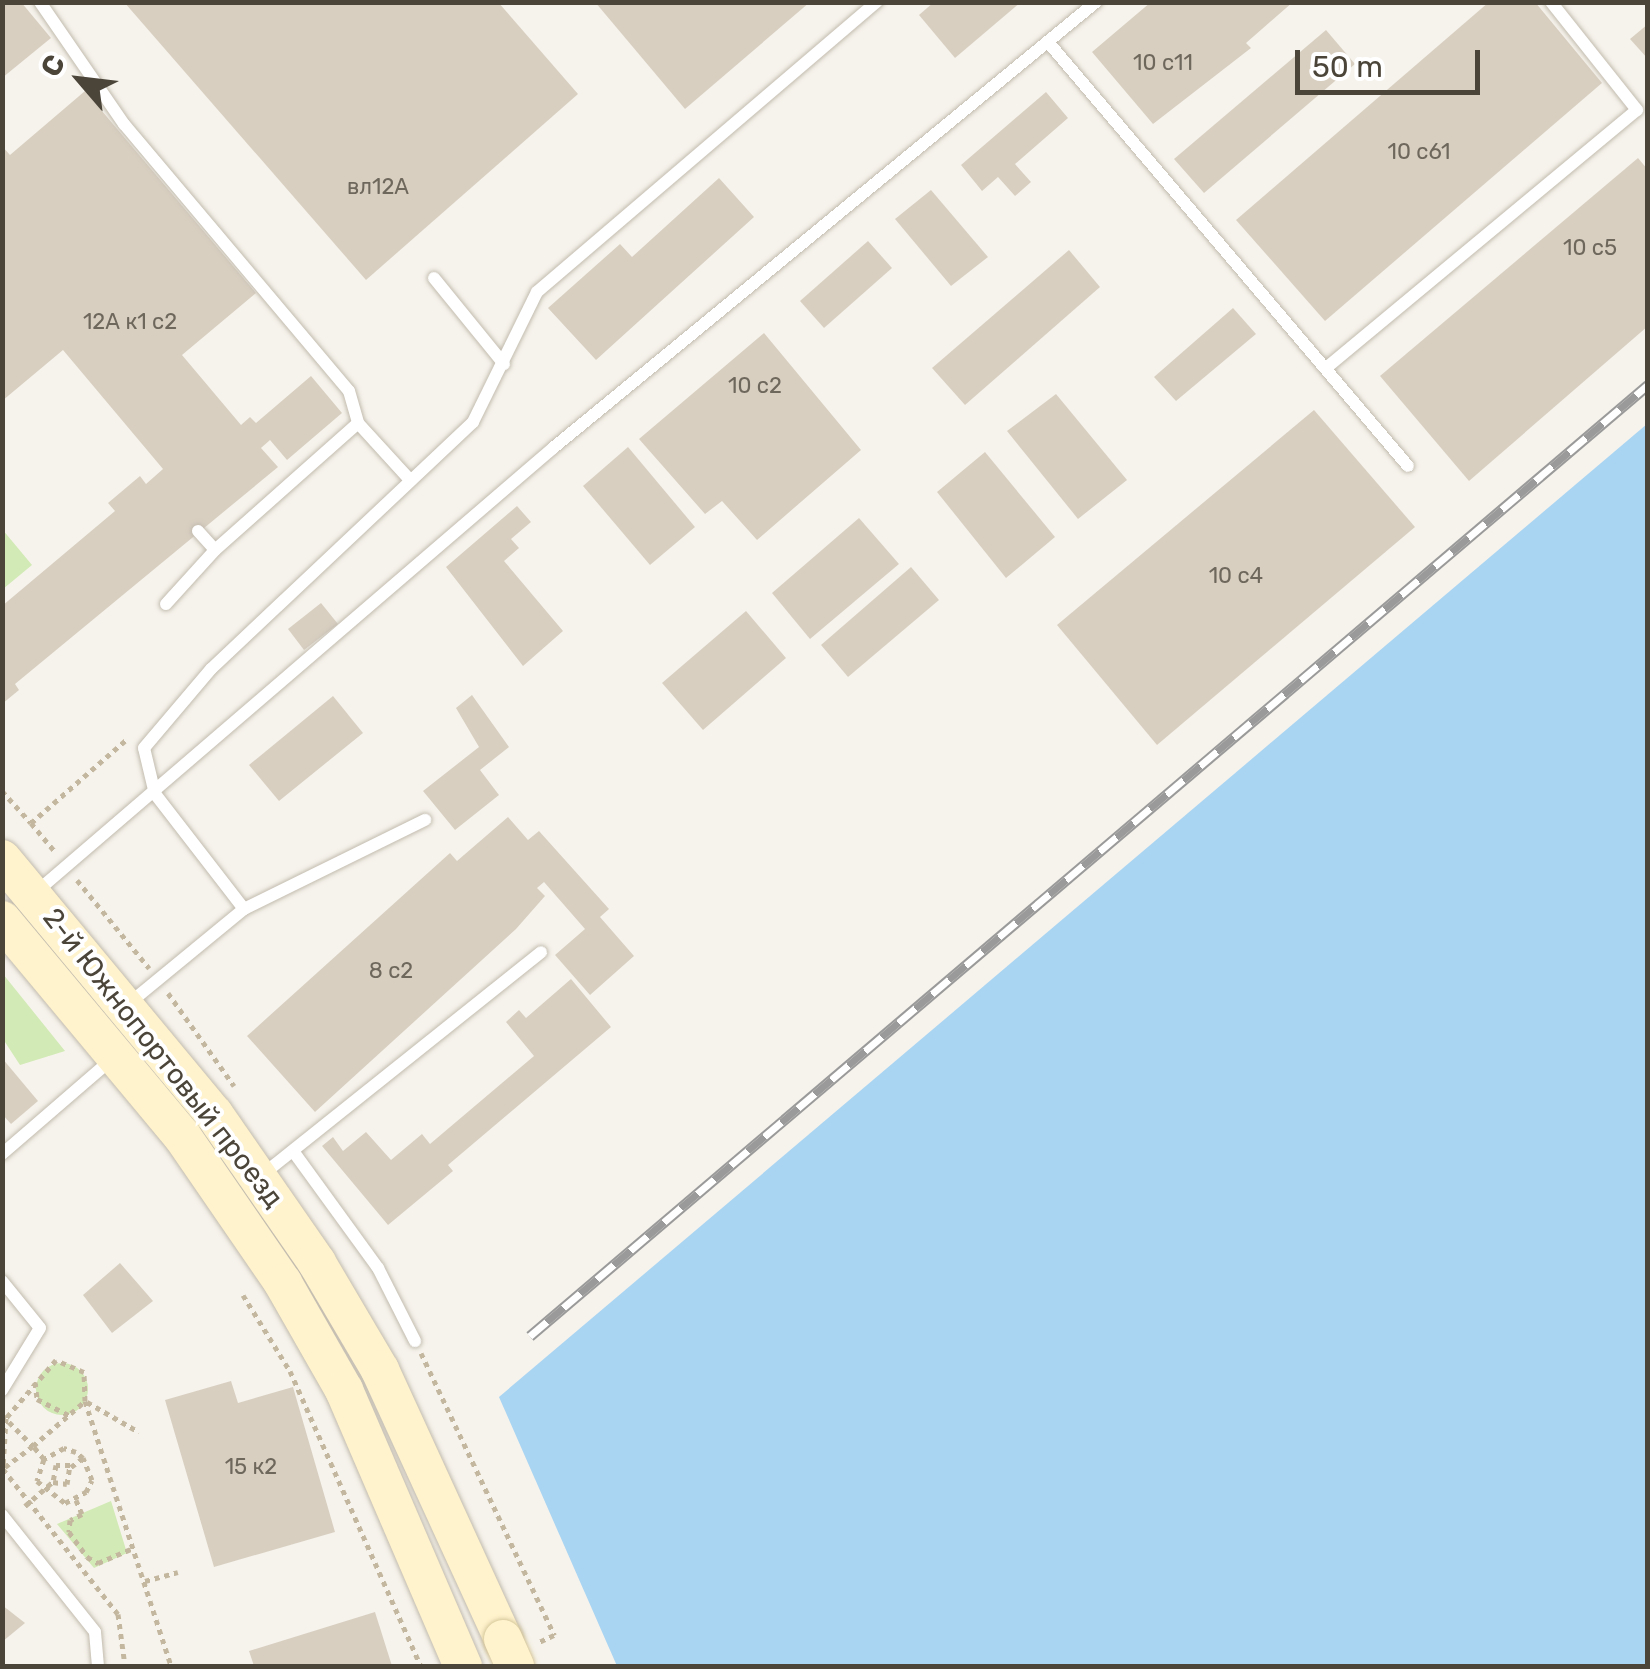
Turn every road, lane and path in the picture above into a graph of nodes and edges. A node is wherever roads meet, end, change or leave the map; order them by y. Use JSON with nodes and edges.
{"nodes":[{"id":1,"x":40,"y":2,"type":"edge"},
{"id":2,"x":877,"y":2,"type":"edge"},
{"id":3,"x":1096,"y":2,"type":"edge"},
{"id":4,"x":1551,"y":2,"type":"edge"},
{"id":5,"x":1048,"y":42,"type":"junction"},
{"id":6,"x":434,"y":278,"type":"dead end"},
{"id":7,"x":504,"y":364,"type":"junction"},
{"id":8,"x":1326,"y":368,"type":"junction"},
{"id":9,"x":358,"y":423,"type":"junction"},
{"id":10,"x":1408,"y":466,"type":"dead end"},
{"id":11,"x":410,"y":480,"type":"junction"},
{"id":12,"x":198,"y":531,"type":"dead end"},
{"id":13,"x":215,"y":550,"type":"junction"},
{"id":14,"x":166,"y":604,"type":"dead end"},
{"id":15,"x":144,"y":748,"type":"junction"},
{"id":16,"x":2,"y":791,"type":"edge"},
{"id":17,"x":155,"y":794,"type":"junction"},
{"id":18,"x":425,"y":820,"type":"dead end"},
{"id":19,"x":31,"y":823,"type":"junction"},
{"id":20,"x":43,"y":837,"type":"dead end"},
{"id":21,"x":2,"y":859,"type":"edge"},
{"id":22,"x":86,"y":891,"type":"dead end"},
{"id":23,"x":33,"y":895,"type":"junction"},
{"id":24,"x":244,"y":910,"type":"junction"},
{"id":25,"x":2,"y":920,"type":"edge"},
{"id":26,"x":136,"y":952,"type":"dead end"},
{"id":27,"x":542,"y":952,"type":"dead end"},
{"id":28,"x":174,"y":1002,"type":"dead end"},
{"id":29,"x":126,"y":1006,"type":"junction"},
{"id":30,"x":117,"y":1055,"type":"junction"},
{"id":31,"x":237,"y":1091,"type":"dead end"},
{"id":32,"x":293,"y":1151,"type":"junction"},
{"id":33,"x":2,"y":1154,"type":"edge"},
{"id":34,"x":260,"y":1177,"type":"junction"},
{"id":35,"x":2,"y":1281,"type":"edge"},
{"id":36,"x":244,"y":1294,"type":"dead end"},
{"id":37,"x":415,"y":1340,"type":"joint"},
{"id":38,"x":2,"y":1390,"type":"edge"},
{"id":39,"x":85,"y":1401,"type":"junction"},
{"id":40,"x":4,"y":1416,"type":"edge"},
{"id":41,"x":70,"y":1416,"type":"junction"},
{"id":42,"x":139,"y":1432,"type":"dead end"},
{"id":43,"x":33,"y":1446,"type":"junction"},
{"id":44,"x":44,"y":1458,"type":"junction"},
{"id":45,"x":82,"y":1458,"type":"junction"},
{"id":46,"x":71,"y":1468,"type":"junction"},
{"id":47,"x":3,"y":1469,"type":"edge"},
{"id":48,"x":54,"y":1482,"type":"junction"},
{"id":49,"x":42,"y":1491,"type":"junction"},
{"id":50,"x":76,"y":1500,"type":"junction"},
{"id":51,"x":28,"y":1504,"type":"junction"},
{"id":52,"x":2,"y":1514,"type":"edge"},
{"id":53,"x":133,"y":1548,"type":"junction"},
{"id":54,"x":87,"y":1557,"type":"junction"},
{"id":55,"x":80,"y":1563,"type":"junction"},
{"id":56,"x":178,"y":1572,"type":"dead end"},
{"id":57,"x":144,"y":1581,"type":"junction"},
{"id":58,"x":554,"y":1635,"type":"dead end"},
{"id":59,"x":509,"y":1653,"type":"edge"},
{"id":60,"x":461,"y":1662,"type":"edge"},
{"id":61,"x":98,"y":1666,"type":"edge"},
{"id":62,"x":125,"y":1666,"type":"edge"},
{"id":63,"x":171,"y":1666,"type":"edge"},
{"id":64,"x":421,"y":1666,"type":"edge"}],
"edges":[{"from":1,"to":9,"type":"lane"},
{"from":2,"to":7,"type":"lane"},
{"from":3,"to":5,"type":"lane"},
{"from":4,"to":8,"type":"lane"},
{"from":5,"to":8,"type":"lane"},
{"from":5,"to":17,"type":"lane"},
{"from":6,"to":7,"type":"lane"},
{"from":7,"to":11,"type":"lane"},
{"from":8,"to":10,"type":"lane"},
{"from":9,"to":11,"type":"lane"},
{"from":9,"to":13,"type":"lane"},
{"from":11,"to":15,"type":"lane"},
{"from":12,"to":13,"type":"lane"},
{"from":13,"to":14,"type":"lane"},
{"from":15,"to":17,"type":"lane"},
{"from":15,"to":19,"type":"path"},
{"from":16,"to":19,"type":"path"},
{"from":17,"to":23,"type":"lane"},
{"from":17,"to":24,"type":"lane"},
{"from":18,"to":24,"type":"lane"},
{"from":19,"to":20,"type":"path"},
{"from":21,"to":23,"type":"main road","name":"2-й Южнопортовый проезд"},
{"from":22,"to":26,"type":"path"},
{"from":23,"to":29,"type":"main road","name":"2-й Южнопортовый проезд"},
{"from":24,"to":29,"type":"lane"},
{"from":25,"to":30,"type":"main road","name":"2-й Южнопортовый проезд"},
{"from":27,"to":32,"type":"lane"},
{"from":28,"to":31,"type":"path"},
{"from":29,"to":34,"type":"main road","name":"2-й Южнопортовый проезд"},
{"from":30,"to":33,"type":"lane"},
{"from":30,"to":60,"type":"main road","name":"2-й Южнопортовый проезд"},
{"from":32,"to":34,"type":"lane"},
{"from":32,"to":37,"type":"lane"},
{"from":34,"to":59,"type":"main road","name":"2-й Южнопортовый проезд"},
{"from":35,"to":38,"type":"lane"},
{"from":36,"to":64,"type":"path"},
{"from":37,"to":58,"type":"path"},
{"from":39,"to":41,"type":"path"},
{"from":39,"to":41,"type":"path"},
{"from":39,"to":42,"type":"path"},
{"from":39,"to":53,"type":"path"},
{"from":40,"to":43,"type":"path"},
{"from":40,"to":47,"type":"path"},
{"from":41,"to":43,"type":"path"},
{"from":43,"to":44,"type":"path"},
{"from":43,"to":47,"type":"path"},
{"from":44,"to":45,"type":"path"},
{"from":44,"to":49,"type":"path"},
{"from":45,"to":46,"type":"path"},
{"from":45,"to":50,"type":"path"},
{"from":46,"to":48,"type":"path"},
{"from":46,"to":48,"type":"path"},
{"from":47,"to":51,"type":"path"},
{"from":48,"to":49,"type":"path"},
{"from":49,"to":50,"type":"path"},
{"from":49,"to":51,"type":"path"},
{"from":50,"to":54,"type":"path"},
{"from":51,"to":55,"type":"path"},
{"from":52,"to":61,"type":"lane"},
{"from":53,"to":54,"type":"path"},
{"from":53,"to":57,"type":"path"},
{"from":54,"to":55,"type":"path"},
{"from":55,"to":62,"type":"path"},
{"from":56,"to":57,"type":"path"},
{"from":57,"to":63,"type":"path"}]}
